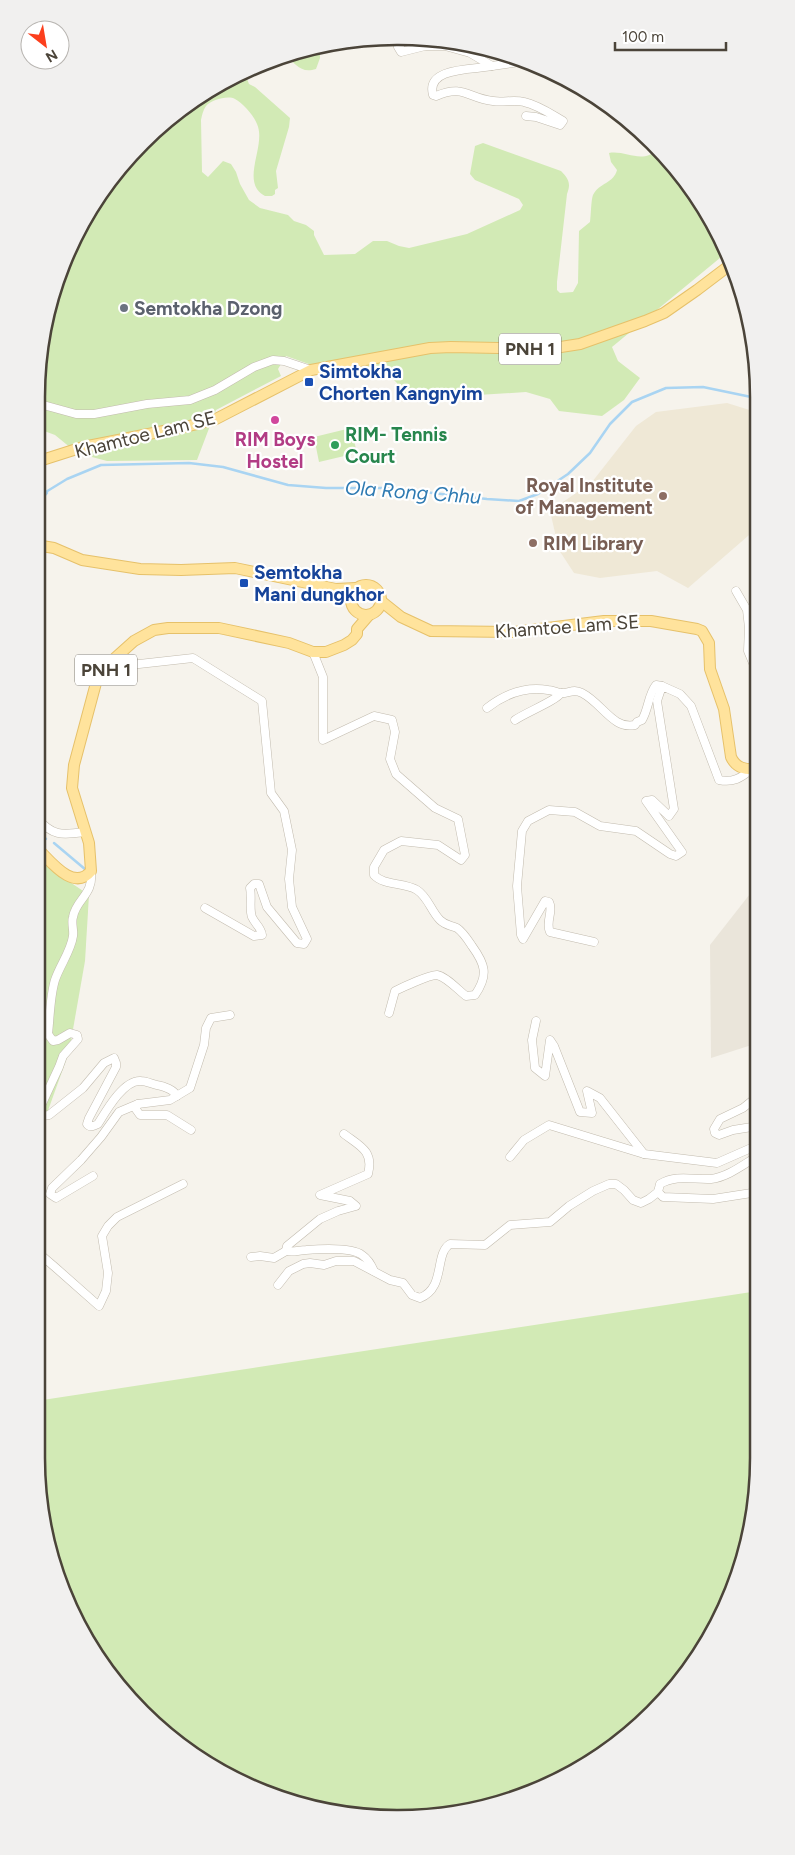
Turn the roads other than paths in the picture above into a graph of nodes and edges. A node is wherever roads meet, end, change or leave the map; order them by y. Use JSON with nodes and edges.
{"nodes":[{"id":1,"x":399,"y":45,"type":"edge"},
{"id":2,"x":424,"y":46,"type":"edge"},
{"id":3,"x":468,"y":52,"type":"edge"},
{"id":4,"x":510,"y":64,"type":"edge"},
{"id":5,"x":492,"y":66,"type":"junction"},
{"id":6,"x":526,"y":116,"type":"dead end"},
{"id":7,"x":725,"y":269,"type":"edge"},
{"id":8,"x":311,"y":370,"type":"junction"},
{"id":9,"x":45,"y":405,"type":"edge"},
{"id":10,"x":45,"y":459,"type":"edge"},
{"id":11,"x":45,"y":546,"type":"edge"},
{"id":12,"x":356,"y":588,"type":"junction"},
{"id":13,"x":336,"y":589,"type":"junction"},
{"id":14,"x":736,"y":591,"type":"dead end"},
{"id":15,"x":351,"y":599,"type":"junction"},
{"id":16,"x":376,"y":608,"type":"junction"},
{"id":17,"x":356,"y":612,"type":"junction"},
{"id":18,"x":357,"y":629,"type":"junction"},
{"id":19,"x":313,"y":652,"type":"junction"},
{"id":20,"x":750,"y":656,"type":"edge"},
{"id":21,"x":96,"y":682,"type":"junction"},
{"id":22,"x":662,"y":686,"type":"junction"},
{"id":23,"x":561,"y":694,"type":"junction"},
{"id":24,"x":487,"y":708,"type":"dead end"},
{"id":25,"x":515,"y":720,"type":"dead end"},
{"id":26,"x":750,"y":769,"type":"edge"},
{"id":27,"x":750,"y":772,"type":"edge"},
{"id":28,"x":45,"y":828,"type":"edge"},
{"id":29,"x":86,"y":832,"type":"junction"},
{"id":30,"x":45,"y":856,"type":"edge"},
{"id":31,"x":91,"y":871,"type":"junction"},
{"id":32,"x":205,"y":908,"type":"dead end"},
{"id":33,"x":594,"y":942,"type":"dead end"},
{"id":34,"x":389,"y":1013,"type":"dead end"},
{"id":35,"x":230,"y":1015,"type":"dead end"},
{"id":36,"x":536,"y":1021,"type":"dead end"},
{"id":37,"x":45,"y":1034,"type":"edge"},
{"id":38,"x":48,"y":1034,"type":"junction"},
{"id":39,"x":177,"y":1096,"type":"junction"},
{"id":40,"x":45,"y":1098,"type":"edge"},
{"id":41,"x":750,"y":1102,"type":"edge"},
{"id":42,"x":138,"y":1104,"type":"junction"},
{"id":43,"x":45,"y":1116,"type":"edge"},
{"id":44,"x":750,"y":1127,"type":"edge"},
{"id":45,"x":191,"y":1130,"type":"dead end"},
{"id":46,"x":344,"y":1134,"type":"dead end"},
{"id":47,"x":750,"y":1149,"type":"edge"},
{"id":48,"x":644,"y":1154,"type":"junction"},
{"id":49,"x":510,"y":1157,"type":"dead end"},
{"id":50,"x":750,"y":1160,"type":"edge"},
{"id":51,"x":93,"y":1176,"type":"dead end"},
{"id":52,"x":183,"y":1184,"type":"dead end"},
{"id":53,"x":658,"y":1192,"type":"junction"},
{"id":54,"x":750,"y":1193,"type":"edge"},
{"id":55,"x":286,"y":1251,"type":"junction"},
{"id":56,"x":251,"y":1257,"type":"dead end"},
{"id":57,"x":45,"y":1259,"type":"edge"},
{"id":58,"x":374,"y":1271,"type":"junction"},
{"id":59,"x":278,"y":1285,"type":"dead end"}],
"edges":[{"from":1,"to":2,"type":"street"},
{"from":3,"to":5,"type":"street"},
{"from":4,"to":5,"type":"street"},
{"from":5,"to":6,"type":"street"},
{"from":7,"to":8,"type":"main road","name":"Khamtoe Lam SE","number":"PNH 1"},
{"from":8,"to":9,"type":"street"},
{"from":8,"to":10,"type":"main road","name":"Khamtoe Lam SE","number":"PNH 1"},
{"from":11,"to":13,"type":"main road"},
{"from":12,"to":13,"type":"main road"},
{"from":12,"to":15,"type":"main road"},
{"from":12,"to":16,"type":"main road"},
{"from":13,"to":15,"type":"main road"},
{"from":14,"to":20,"type":"street"},
{"from":15,"to":17,"type":"main road"},
{"from":16,"to":17,"type":"main road"},
{"from":16,"to":18,"type":"main road"},
{"from":16,"to":26,"type":"main road","name":"Khamtoe Lam SE"},
{"from":17,"to":18,"type":"main road"},
{"from":18,"to":19,"type":"main road"},
{"from":19,"to":21,"type":"main road","number":"PNH 1"},
{"from":19,"to":34,"type":"street"},
{"from":21,"to":29,"type":"main road","number":"PNH 1"},
{"from":21,"to":32,"type":"street"},
{"from":22,"to":23,"type":"street"},
{"from":22,"to":27,"type":"street"},
{"from":22,"to":33,"type":"street"},
{"from":23,"to":24,"type":"street"},
{"from":23,"to":25,"type":"street"},
{"from":28,"to":29,"type":"street"},
{"from":29,"to":31,"type":"main road","number":"PNH 1"},
{"from":30,"to":31,"type":"main road"},
{"from":31,"to":38,"type":"street"},
{"from":35,"to":39,"type":"street"},
{"from":36,"to":48,"type":"street"},
{"from":37,"to":38,"type":"street"},
{"from":38,"to":40,"type":"street"},
{"from":39,"to":42,"type":"street"},
{"from":39,"to":43,"type":"street"},
{"from":41,"to":44,"type":"street"},
{"from":42,"to":45,"type":"street"},
{"from":42,"to":51,"type":"street"},
{"from":46,"to":55,"type":"street"},
{"from":47,"to":48,"type":"street"},
{"from":48,"to":49,"type":"street"},
{"from":50,"to":53,"type":"street"},
{"from":52,"to":57,"type":"street"},
{"from":53,"to":54,"type":"street"},
{"from":53,"to":58,"type":"street"},
{"from":55,"to":56,"type":"street"},
{"from":55,"to":58,"type":"street"},
{"from":58,"to":59,"type":"street"}]}
